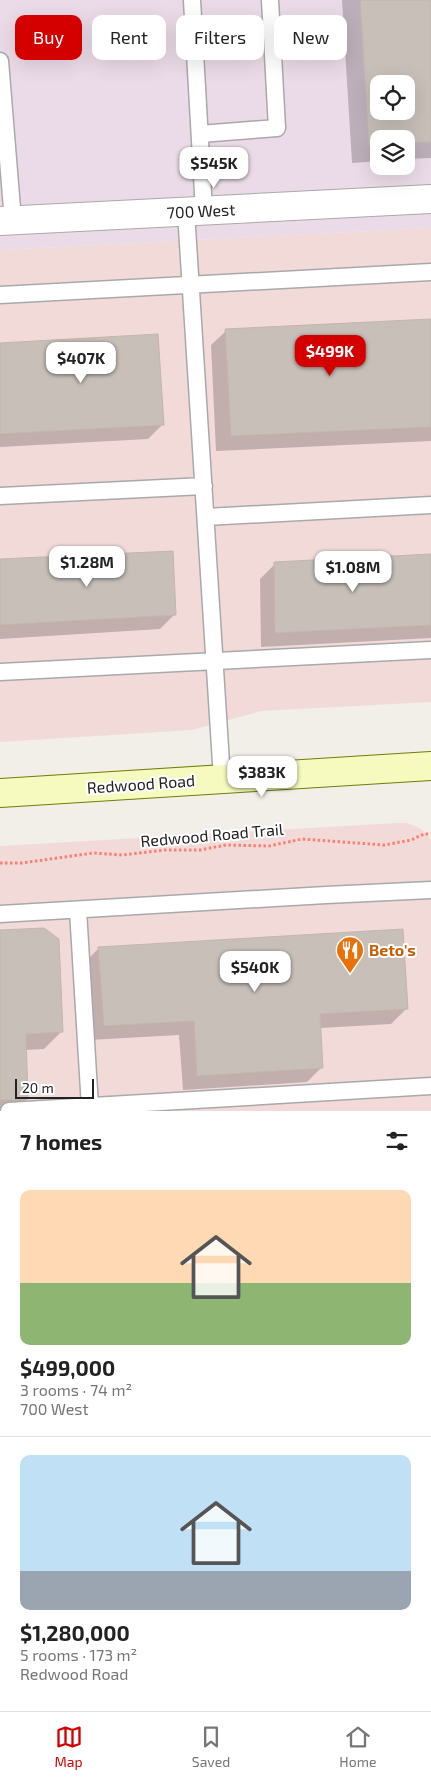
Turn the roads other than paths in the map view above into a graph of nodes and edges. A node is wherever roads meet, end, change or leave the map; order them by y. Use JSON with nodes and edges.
{"nodes":[{"id":1,"x":192,"y":0,"type":"edge"},
{"id":2,"x":270,"y":0,"type":"edge"},
{"id":3,"x":0,"y":61,"type":"edge"},
{"id":4,"x":200,"y":134,"type":"junction"},
{"id":5,"x":431,"y":199,"type":"edge"},
{"id":6,"x":195,"y":212,"type":"junction"},
{"id":7,"x":6,"y":221,"type":"edge"},
{"id":8,"x":431,"y":272,"type":"edge"},
{"id":9,"x":190,"y":284,"type":"junction"},
{"id":10,"x":0,"y":294,"type":"edge"},
{"id":11,"x":204,"y":486,"type":"junction"},
{"id":12,"x":0,"y":496,"type":"edge"},
{"id":13,"x":431,"y":505,"type":"edge"},
{"id":14,"x":206,"y":517,"type":"junction"},
{"id":15,"x":431,"y":650,"type":"edge"},
{"id":16,"x":215,"y":660,"type":"junction"},
{"id":17,"x":0,"y":672,"type":"edge"},
{"id":18,"x":431,"y":766,"type":"edge"},
{"id":19,"x":222,"y":779,"type":"junction"},
{"id":20,"x":0,"y":793,"type":"edge"},
{"id":21,"x":431,"y":890,"type":"edge"},
{"id":22,"x":78,"y":910,"type":"junction"},
{"id":23,"x":0,"y":914,"type":"edge"},
{"id":24,"x":431,"y":1086,"type":"edge"},
{"id":25,"x":90,"y":1106,"type":"junction"},
{"id":26,"x":9,"y":1111,"type":"edge"}],
"edges":[{"from":1,"to":4,"type":"lane"},
{"from":2,"to":4,"type":"lane"},
{"from":3,"to":7,"type":"lane"},
{"from":4,"to":6,"type":"lane"},
{"from":5,"to":6,"type":"street","name":"700 West"},
{"from":6,"to":7,"type":"street","name":"700 West"},
{"from":6,"to":9,"type":"lane"},
{"from":8,"to":9,"type":"lane"},
{"from":9,"to":10,"type":"lane"},
{"from":9,"to":11,"type":"lane"},
{"from":11,"to":12,"type":"lane"},
{"from":11,"to":14,"type":"lane"},
{"from":13,"to":14,"type":"lane"},
{"from":14,"to":16,"type":"lane"},
{"from":15,"to":16,"type":"lane"},
{"from":16,"to":17,"type":"lane"},
{"from":16,"to":19,"type":"lane"},
{"from":18,"to":19,"type":"main road","name":"Redwood Road"},
{"from":19,"to":20,"type":"main road","name":"Redwood Road"},
{"from":21,"to":22,"type":"lane"},
{"from":22,"to":23,"type":"lane"},
{"from":22,"to":25,"type":"lane"},
{"from":24,"to":25,"type":"lane"},
{"from":25,"to":26,"type":"lane"}]}
